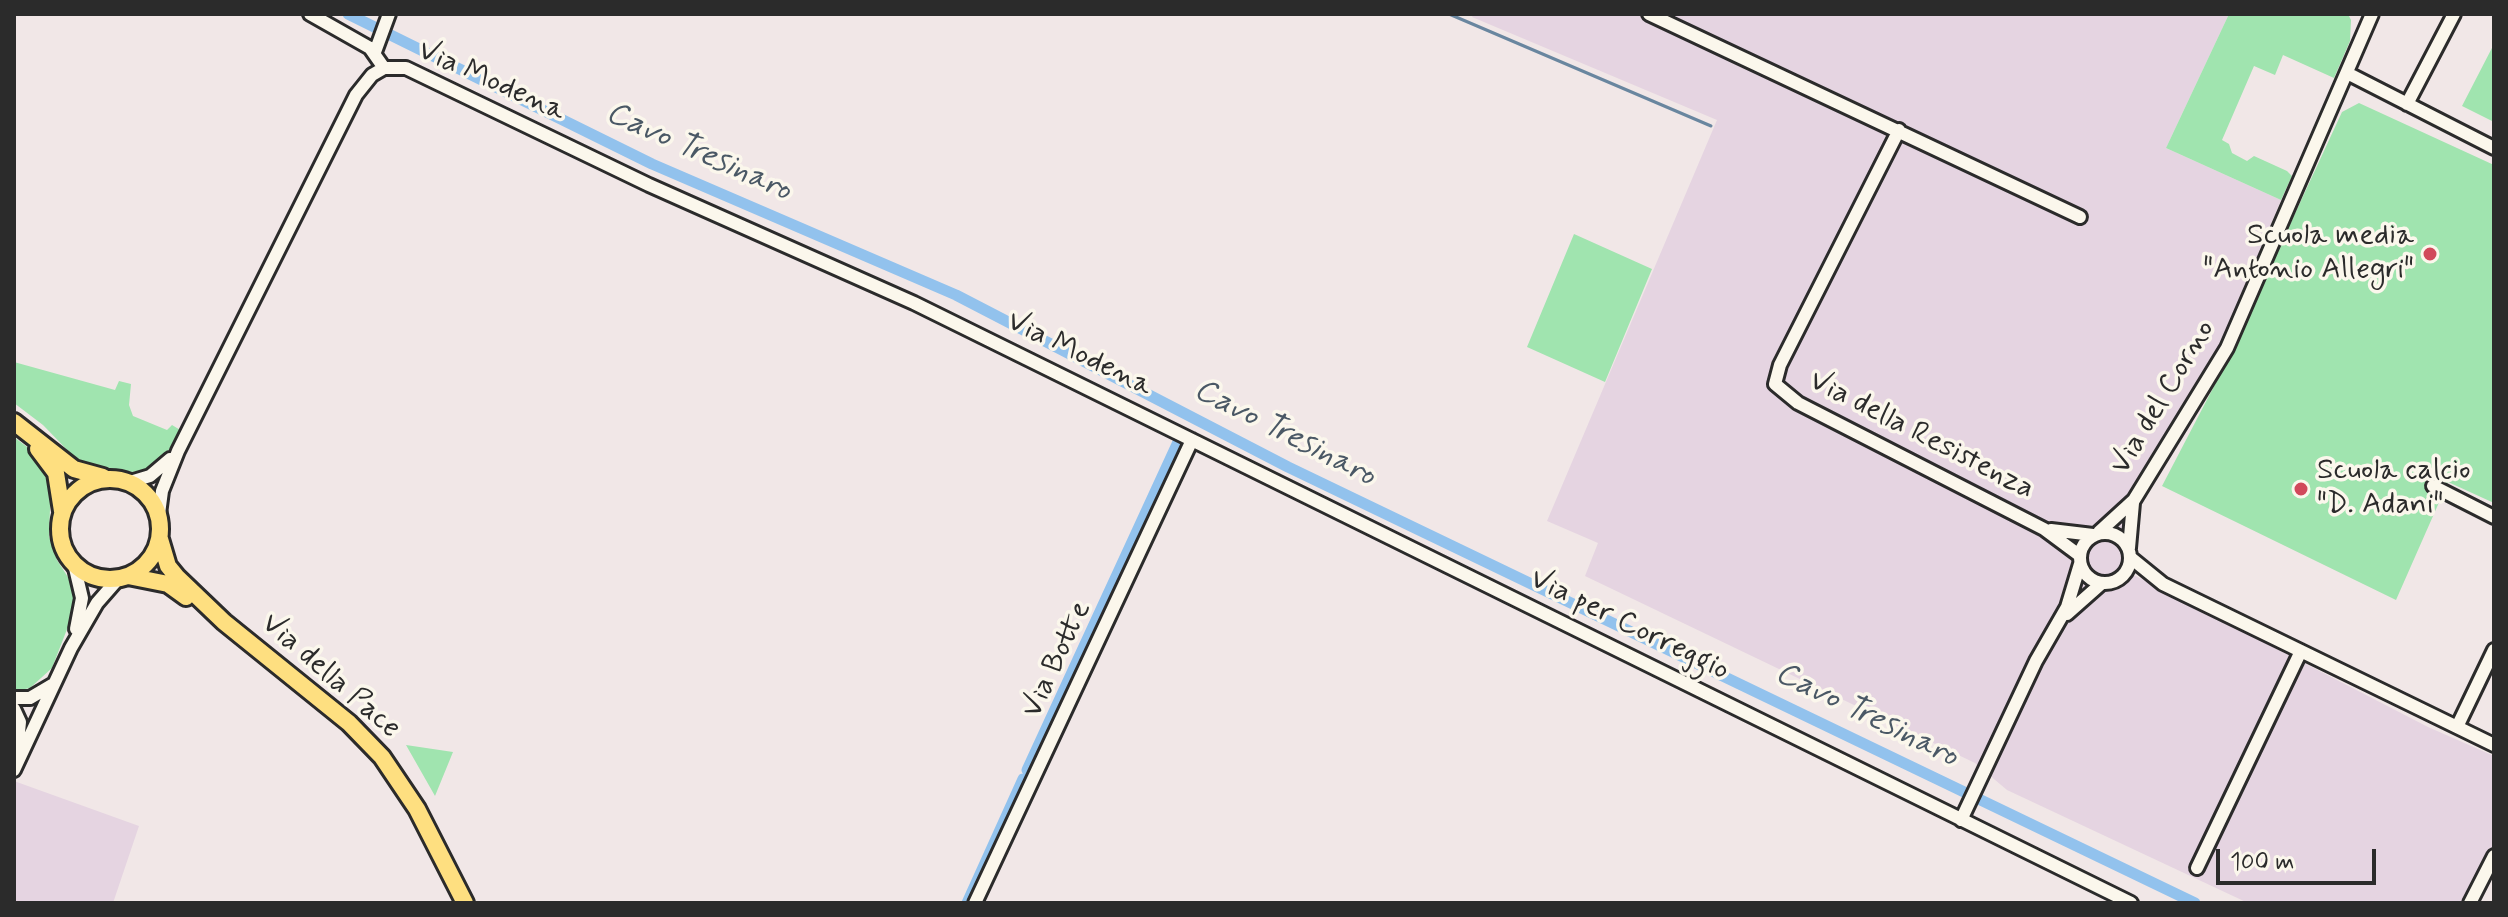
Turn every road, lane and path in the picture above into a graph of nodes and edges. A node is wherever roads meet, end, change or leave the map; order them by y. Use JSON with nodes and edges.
{"nodes":[{"id":1,"x":310,"y":14,"type":"edge"},
{"id":2,"x":1649,"y":14,"type":"edge"},
{"id":3,"x":2358,"y":14,"type":"edge"},
{"id":4,"x":2372,"y":14,"type":"edge"},
{"id":5,"x":2454,"y":14,"type":"edge"},
{"id":6,"x":388,"y":18,"type":"edge"},
{"id":7,"x":2365,"y":31,"type":"junction"},
{"id":8,"x":376,"y":47,"type":"junction"},
{"id":9,"x":384,"y":68,"type":"junction"},
{"id":10,"x":2347,"y":73,"type":"junction"},
{"id":11,"x":2407,"y":104,"type":"junction"},
{"id":12,"x":1899,"y":130,"type":"junction"},
{"id":13,"x":2494,"y":148,"type":"edge"},
{"id":14,"x":2080,"y":217,"type":"dead end"},
{"id":15,"x":14,"y":424,"type":"edge"},
{"id":16,"x":1192,"y":440,"type":"junction"},
{"id":17,"x":178,"y":451,"type":"junction"},
{"id":18,"x":109,"y":478,"type":"junction"},
{"id":19,"x":1275,"y":481,"type":"joint"},
{"id":20,"x":130,"y":482,"type":"junction"},
{"id":21,"x":2433,"y":486,"type":"dead end"},
{"id":22,"x":2134,"y":500,"type":"junction"},
{"id":23,"x":159,"y":514,"type":"junction"},
{"id":24,"x":62,"y":515,"type":"junction"},
{"id":25,"x":2494,"y":517,"type":"edge"},
{"id":26,"x":2044,"y":529,"type":"junction"},
{"id":27,"x":2096,"y":534,"type":"junction"},
{"id":28,"x":160,"y":539,"type":"junction"},
{"id":29,"x":2130,"y":553,"type":"junction"},
{"id":30,"x":2080,"y":560,"type":"junction"},
{"id":31,"x":74,"y":564,"type":"junction"},
{"id":32,"x":123,"y":578,"type":"junction"},
{"id":33,"x":2109,"y":582,"type":"junction"},
{"id":34,"x":2163,"y":584,"type":"junction"},
{"id":35,"x":224,"y":622,"type":"junction"},
{"id":36,"x":2057,"y":625,"type":"junction"},
{"id":37,"x":71,"y":648,"type":"junction"},
{"id":38,"x":2494,"y":650,"type":"edge"},
{"id":39,"x":2301,"y":651,"type":"junction"},
{"id":40,"x":54,"y":683,"type":"junction"},
{"id":41,"x":14,"y":698,"type":"edge"},
{"id":42,"x":14,"y":709,"type":"edge"},
{"id":43,"x":2457,"y":727,"type":"junction"},
{"id":44,"x":2494,"y":745,"type":"edge"},
{"id":45,"x":14,"y":762,"type":"edge"},
{"id":46,"x":14,"y":770,"type":"edge"},
{"id":47,"x":1961,"y":820,"type":"junction"},
{"id":48,"x":2494,"y":856,"type":"edge"},
{"id":49,"x":2197,"y":868,"type":"dead end"},
{"id":50,"x":465,"y":903,"type":"edge"},
{"id":51,"x":975,"y":903,"type":"edge"},
{"id":52,"x":2131,"y":903,"type":"edge"},
{"id":53,"x":2470,"y":903,"type":"edge"}],
"edges":[{"from":1,"to":8,"type":"street"},
{"from":2,"to":12,"type":"street"},
{"from":3,"to":7,"type":"street"},
{"from":4,"to":7,"type":"street","name":"Via del Corno"},
{"from":5,"to":11,"type":"street"},
{"from":6,"to":8,"type":"street"},
{"from":7,"to":10,"type":"street","name":"Via del Corno"},
{"from":8,"to":9,"type":"street"},
{"from":9,"to":16,"type":"street","name":"Via Modena"},
{"from":9,"to":17,"type":"street","name":"Via Modena"},
{"from":10,"to":11,"type":"street"},
{"from":10,"to":22,"type":"street","name":"Via del Corno"},
{"from":11,"to":13,"type":"street"},
{"from":12,"to":14,"type":"street"},
{"from":12,"to":26,"type":"street","name":"Via della Resistenza"},
{"from":15,"to":18,"type":"main road"},
{"from":15,"to":24,"type":"main road"},
{"from":16,"to":19,"type":"street","name":"Via Modena"},
{"from":16,"to":51,"type":"street","name":"Via Botte"},
{"from":17,"to":20,"type":"street"},
{"from":17,"to":23,"type":"street","name":"Via Modena"},
{"from":18,"to":20,"type":"main road"},
{"from":18,"to":24,"type":"main road"},
{"from":19,"to":47,"type":"street","name":"Via per Correggio"},
{"from":20,"to":23,"type":"main road"},
{"from":21,"to":25,"type":"street"},
{"from":22,"to":27,"type":"street","name":"Via del Corno"},
{"from":22,"to":29,"type":"street","name":"Via del Corno"},
{"from":23,"to":28,"type":"main road","name":"Via della Pace"},
{"from":24,"to":31,"type":"main road"},
{"from":26,"to":27,"type":"street","name":"Via della Resistenza"},
{"from":26,"to":30,"type":"street","name":"Via della Resistenza"},
{"from":27,"to":29,"type":"street"},
{"from":27,"to":30,"type":"street","name":"Via del Corno"},
{"from":28,"to":32,"type":"main road"},
{"from":28,"to":35,"type":"main road","name":"Via della Pace"},
{"from":29,"to":33,"type":"street","name":"Via del Corno"},
{"from":29,"to":34,"type":"street"},
{"from":30,"to":33,"type":"street"},
{"from":30,"to":36,"type":"street","name":"Via del Corno"},
{"from":31,"to":32,"type":"main road","name":"Via della Pace"},
{"from":31,"to":37,"type":"street"},
{"from":32,"to":35,"type":"main road","name":"Via della Pace"},
{"from":32,"to":37,"type":"street"},
{"from":33,"to":34,"type":"street"},
{"from":33,"to":36,"type":"street","name":"Via del Corno"},
{"from":34,"to":39,"type":"street"},
{"from":35,"to":50,"type":"main road","name":"Via della Pace"},
{"from":36,"to":47,"type":"street","name":"Via del Corno"},
{"from":37,"to":40,"type":"street"},
{"from":38,"to":43,"type":"street"},
{"from":39,"to":43,"type":"street"},
{"from":39,"to":49,"type":"street"},
{"from":40,"to":41,"type":"street"},
{"from":40,"to":46,"type":"street"},
{"from":42,"to":45,"type":"street"},
{"from":43,"to":44,"type":"street"},
{"from":47,"to":52,"type":"street","name":"Via per Correggio"},
{"from":48,"to":53,"type":"street"}]}
